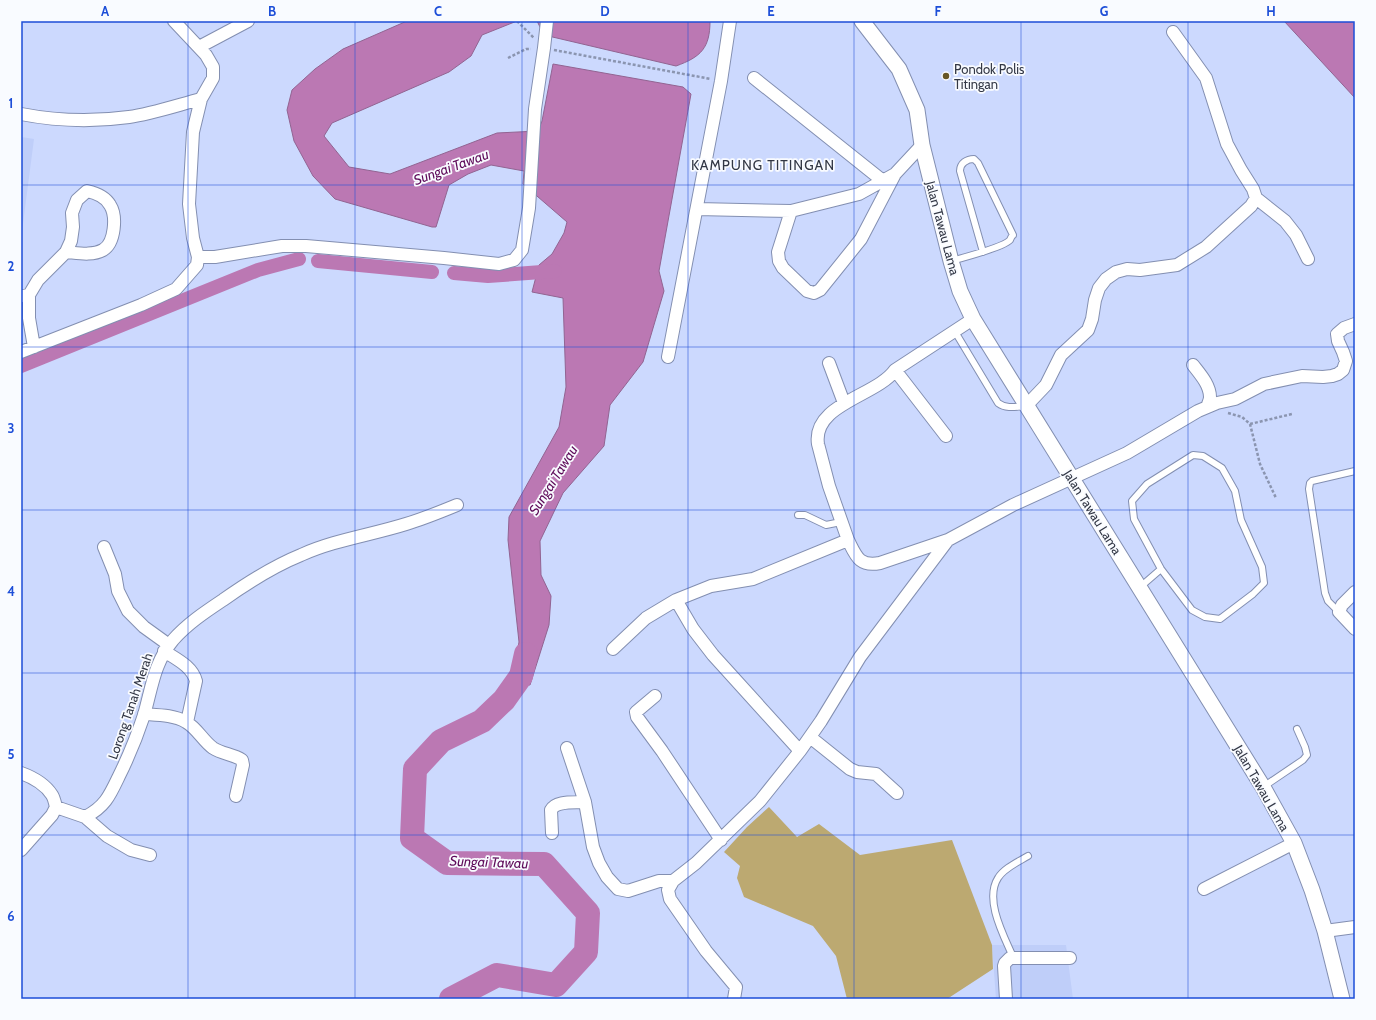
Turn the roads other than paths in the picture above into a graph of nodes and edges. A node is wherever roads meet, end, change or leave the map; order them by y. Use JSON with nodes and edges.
{"nodes":[{"id":1,"x":174,"y":21,"type":"edge"},
{"id":2,"x":248,"y":21,"type":"edge"},
{"id":3,"x":547,"y":21,"type":"edge"},
{"id":4,"x":730,"y":21,"type":"edge"},
{"id":5,"x":862,"y":21,"type":"edge"},
{"id":6,"x":1173,"y":32,"type":"dead end"},
{"id":7,"x":198,"y":47,"type":"junction"},
{"id":8,"x":754,"y":78,"type":"dead end"},
{"id":9,"x":201,"y":99,"type":"junction"},
{"id":10,"x":21,"y":114,"type":"edge"},
{"id":11,"x":922,"y":145,"type":"junction"},
{"id":12,"x":895,"y":174,"type":"junction"},
{"id":13,"x":883,"y":181,"type":"junction"},
{"id":14,"x":1256,"y":198,"type":"junction"},
{"id":15,"x":697,"y":209,"type":"junction"},
{"id":16,"x":791,"y":211,"type":"junction"},
{"id":17,"x":66,"y":252,"type":"junction"},
{"id":18,"x":983,"y":252,"type":"junction"},
{"id":19,"x":198,"y":257,"type":"junction"},
{"id":20,"x":1308,"y":259,"type":"dead end"},
{"id":21,"x":951,"y":261,"type":"junction"},
{"id":22,"x":25,"y":295,"type":"edge"},
{"id":23,"x":973,"y":318,"type":"junction"},
{"id":24,"x":1355,"y":324,"type":"edge"},
{"id":25,"x":954,"y":330,"type":"junction"},
{"id":26,"x":34,"y":347,"type":"junction"},
{"id":27,"x":21,"y":352,"type":"edge"},
{"id":28,"x":668,"y":357,"type":"dead end"},
{"id":29,"x":829,"y":363,"type":"dead end"},
{"id":30,"x":1193,"y":365,"type":"dead end"},
{"id":31,"x":895,"y":370,"type":"junction"},
{"id":32,"x":844,"y":403,"type":"junction"},
{"id":33,"x":1026,"y":406,"type":"junction"},
{"id":34,"x":1207,"y":407,"type":"junction"},
{"id":35,"x":946,"y":436,"type":"dead end"},
{"id":36,"x":1355,"y":471,"type":"edge"},
{"id":37,"x":1072,"y":478,"type":"junction"},
{"id":38,"x":457,"y":505,"type":"dead end"},
{"id":39,"x":798,"y":515,"type":"dead end"},
{"id":40,"x":841,"y":522,"type":"junction"},
{"id":41,"x":848,"y":540,"type":"junction"},
{"id":42,"x":948,"y":540,"type":"junction"},
{"id":43,"x":104,"y":547,"type":"dead end"},
{"id":44,"x":1161,"y":569,"type":"junction"},
{"id":45,"x":1139,"y":588,"type":"junction"},
{"id":46,"x":1355,"y":592,"type":"edge"},
{"id":47,"x":676,"y":600,"type":"junction"},
{"id":48,"x":1339,"y":612,"type":"junction"},
{"id":49,"x":1355,"y":629,"type":"edge"},
{"id":50,"x":167,"y":648,"type":"junction"},
{"id":51,"x":613,"y":649,"type":"dead end"},
{"id":52,"x":654,"y":696,"type":"dead end"},
{"id":53,"x":144,"y":714,"type":"junction"},
{"id":54,"x":187,"y":722,"type":"junction"},
{"id":55,"x":1297,"y":730,"type":"dead end"},
{"id":56,"x":810,"y":737,"type":"junction"},
{"id":57,"x":567,"y":748,"type":"dead end"},
{"id":58,"x":800,"y":751,"type":"junction"},
{"id":59,"x":21,"y":773,"type":"edge"},
{"id":60,"x":1263,"y":787,"type":"junction"},
{"id":61,"x":897,"y":793,"type":"dead end"},
{"id":62,"x":236,"y":796,"type":"dead end"},
{"id":63,"x":584,"y":802,"type":"junction"},
{"id":64,"x":56,"y":807,"type":"junction"},
{"id":65,"x":85,"y":817,"type":"junction"},
{"id":66,"x":552,"y":833,"type":"dead end"},
{"id":67,"x":720,"y":840,"type":"junction"},
{"id":68,"x":1294,"y":843,"type":"junction"},
{"id":69,"x":21,"y":850,"type":"edge"},
{"id":70,"x":150,"y":855,"type":"dead end"},
{"id":71,"x":1028,"y":856,"type":"dead end"},
{"id":72,"x":673,"y":881,"type":"junction"},
{"id":73,"x":1204,"y":890,"type":"dead end"},
{"id":74,"x":1355,"y":926,"type":"edge"},
{"id":75,"x":1325,"y":931,"type":"junction"},
{"id":76,"x":1013,"y":957,"type":"junction"},
{"id":77,"x":1070,"y":958,"type":"dead end"},
{"id":78,"x":734,"y":999,"type":"edge"},
{"id":79,"x":1006,"y":999,"type":"edge"},
{"id":80,"x":1342,"y":999,"type":"edge"}],
"edges":[{"from":1,"to":7,"type":"street"},
{"from":2,"to":7,"type":"street"},
{"from":3,"to":19,"type":"street"},
{"from":4,"to":15,"type":"street"},
{"from":5,"to":11,"type":"street","name":"Jalan Tawau Lama"},
{"from":6,"to":14,"type":"street"},
{"from":7,"to":9,"type":"street"},
{"from":8,"to":13,"type":"street"},
{"from":9,"to":10,"type":"street"},
{"from":9,"to":19,"type":"street"},
{"from":11,"to":12,"type":"street"},
{"from":11,"to":21,"type":"street","name":"Jalan Tawau Lama"},
{"from":12,"to":13,"type":"street"},
{"from":12,"to":16,"type":"street"},
{"from":13,"to":16,"type":"street"},
{"from":14,"to":20,"type":"street"},
{"from":14,"to":33,"type":"street"},
{"from":15,"to":16,"type":"street"},
{"from":15,"to":28,"type":"street"},
{"from":17,"to":17,"type":"street"},
{"from":17,"to":22,"type":"street"},
{"from":18,"to":18,"type":"lane"},
{"from":18,"to":21,"type":"lane"},
{"from":19,"to":26,"type":"street"},
{"from":21,"to":23,"type":"street","name":"Jalan Tawau Lama"},
{"from":22,"to":26,"type":"street"},
{"from":23,"to":25,"type":"street"},
{"from":23,"to":33,"type":"street","name":"Jalan Tawau Lama"},
{"from":24,"to":34,"type":"street"},
{"from":25,"to":31,"type":"street"},
{"from":25,"to":33,"type":"lane"},
{"from":26,"to":27,"type":"street"},
{"from":29,"to":32,"type":"street"},
{"from":30,"to":34,"type":"street"},
{"from":31,"to":32,"type":"street"},
{"from":31,"to":35,"type":"street"},
{"from":32,"to":40,"type":"street"},
{"from":33,"to":37,"type":"street","name":"Jalan Tawau Lama"},
{"from":34,"to":37,"type":"street"},
{"from":36,"to":48,"type":"lane"},
{"from":37,"to":42,"type":"street"},
{"from":37,"to":45,"type":"street","name":"Jalan Tawau Lama"},
{"from":38,"to":50,"type":"street","name":"Lorong Tanah Merah"},
{"from":39,"to":40,"type":"lane"},
{"from":40,"to":41,"type":"street"},
{"from":41,"to":42,"type":"street"},
{"from":41,"to":47,"type":"street"},
{"from":42,"to":56,"type":"street"},
{"from":43,"to":50,"type":"street"},
{"from":44,"to":44,"type":"lane"},
{"from":44,"to":45,"type":"lane"},
{"from":45,"to":60,"type":"street","name":"Jalan Tawau Lama"},
{"from":46,"to":48,"type":"street"},
{"from":47,"to":51,"type":"street"},
{"from":47,"to":58,"type":"street"},
{"from":48,"to":49,"type":"street"},
{"from":50,"to":53,"type":"street","name":"Lorong Tanah Merah"},
{"from":50,"to":54,"type":"street"},
{"from":52,"to":67,"type":"street"},
{"from":53,"to":54,"type":"street"},
{"from":53,"to":65,"type":"street","name":"Lorong Tanah Merah"},
{"from":54,"to":62,"type":"street"},
{"from":55,"to":60,"type":"lane"},
{"from":56,"to":58,"type":"street"},
{"from":56,"to":61,"type":"street"},
{"from":57,"to":63,"type":"street"},
{"from":58,"to":67,"type":"street"},
{"from":59,"to":64,"type":"street"},
{"from":60,"to":68,"type":"street","name":"Jalan Tawau Lama"},
{"from":63,"to":66,"type":"street"},
{"from":63,"to":72,"type":"street"},
{"from":64,"to":65,"type":"street"},
{"from":64,"to":69,"type":"street"},
{"from":65,"to":70,"type":"street"},
{"from":67,"to":72,"type":"street"},
{"from":68,"to":73,"type":"street"},
{"from":68,"to":75,"type":"street","name":"Jalan Tawau Lama"},
{"from":71,"to":76,"type":"lane"},
{"from":72,"to":78,"type":"street"},
{"from":74,"to":75,"type":"street"},
{"from":75,"to":80,"type":"street","name":"Jalan Tawau Lama"},
{"from":76,"to":77,"type":"street"},
{"from":76,"to":79,"type":"street"}]}
